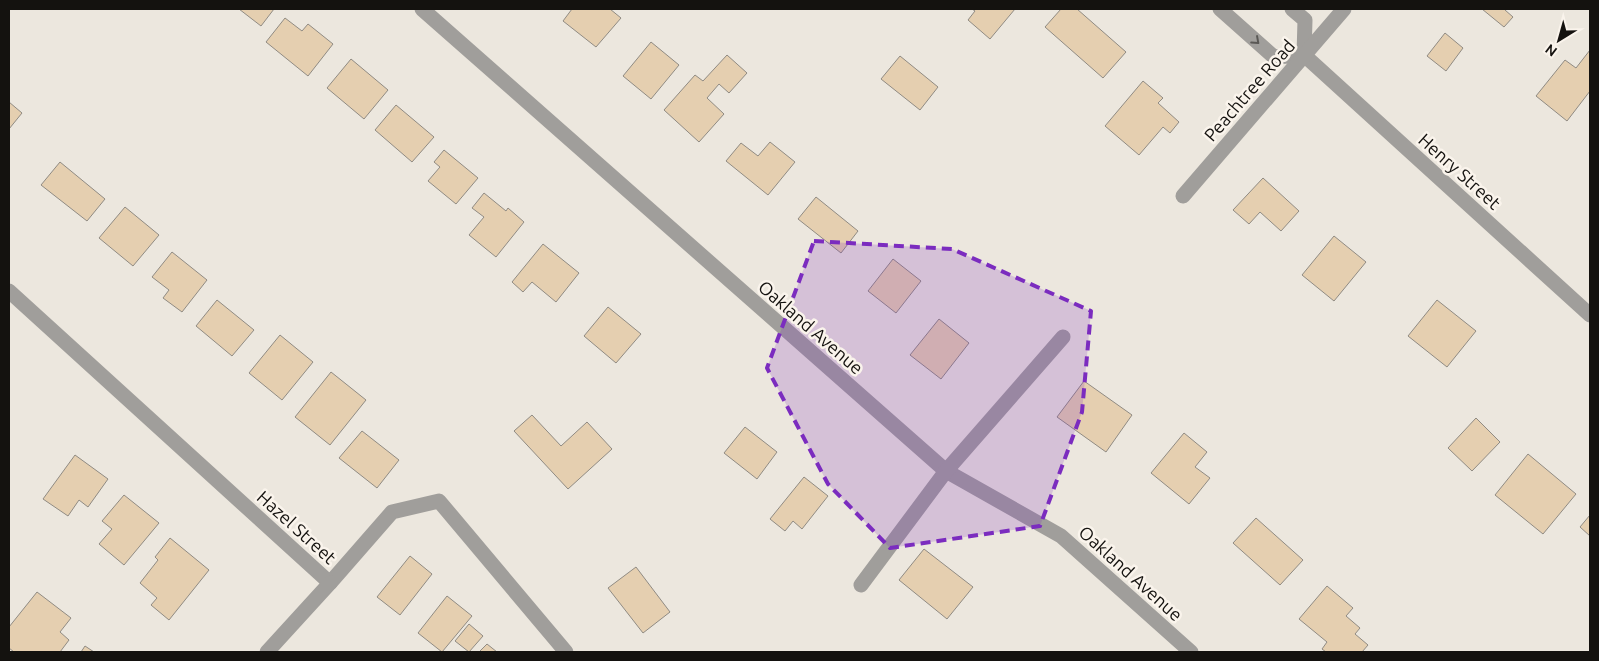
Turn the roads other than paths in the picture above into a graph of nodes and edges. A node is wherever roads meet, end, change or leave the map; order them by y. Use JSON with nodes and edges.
{"nodes":[{"id":1,"x":422,"y":9,"type":"edge"},
{"id":2,"x":1220,"y":9,"type":"edge"},
{"id":3,"x":1292,"y":9,"type":"edge"},
{"id":4,"x":1344,"y":9,"type":"edge"},
{"id":5,"x":1304,"y":55,"type":"junction"},
{"id":6,"x":1183,"y":196,"type":"dead end"},
{"id":7,"x":9,"y":291,"type":"edge"},
{"id":8,"x":1590,"y":315,"type":"edge"},
{"id":9,"x":1063,"y":337,"type":"dead end"},
{"id":10,"x":946,"y":472,"type":"junction"},
{"id":11,"x":330,"y":583,"type":"junction"},
{"id":12,"x":860,"y":585,"type":"dead end"},
{"id":13,"x":267,"y":652,"type":"edge"},
{"id":14,"x":566,"y":652,"type":"edge"},
{"id":15,"x":1191,"y":652,"type":"edge"}],
"edges":[{"from":1,"to":10,"type":"street","name":"Oakland Avenue"},
{"from":2,"to":5,"type":"street","one_way":true},
{"from":3,"to":5,"type":"street"},
{"from":4,"to":5,"type":"street","name":"Peachtree Road"},
{"from":5,"to":6,"type":"street","name":"Peachtree Road"},
{"from":5,"to":8,"type":"street","name":"Henry Street"},
{"from":7,"to":11,"type":"street","name":"Hazel Street"},
{"from":9,"to":10,"type":"street"},
{"from":10,"to":12,"type":"street"},
{"from":10,"to":15,"type":"street","name":"Oakland Avenue"},
{"from":11,"to":13,"type":"street"},
{"from":11,"to":14,"type":"street","name":"Hazel Street"}]}
